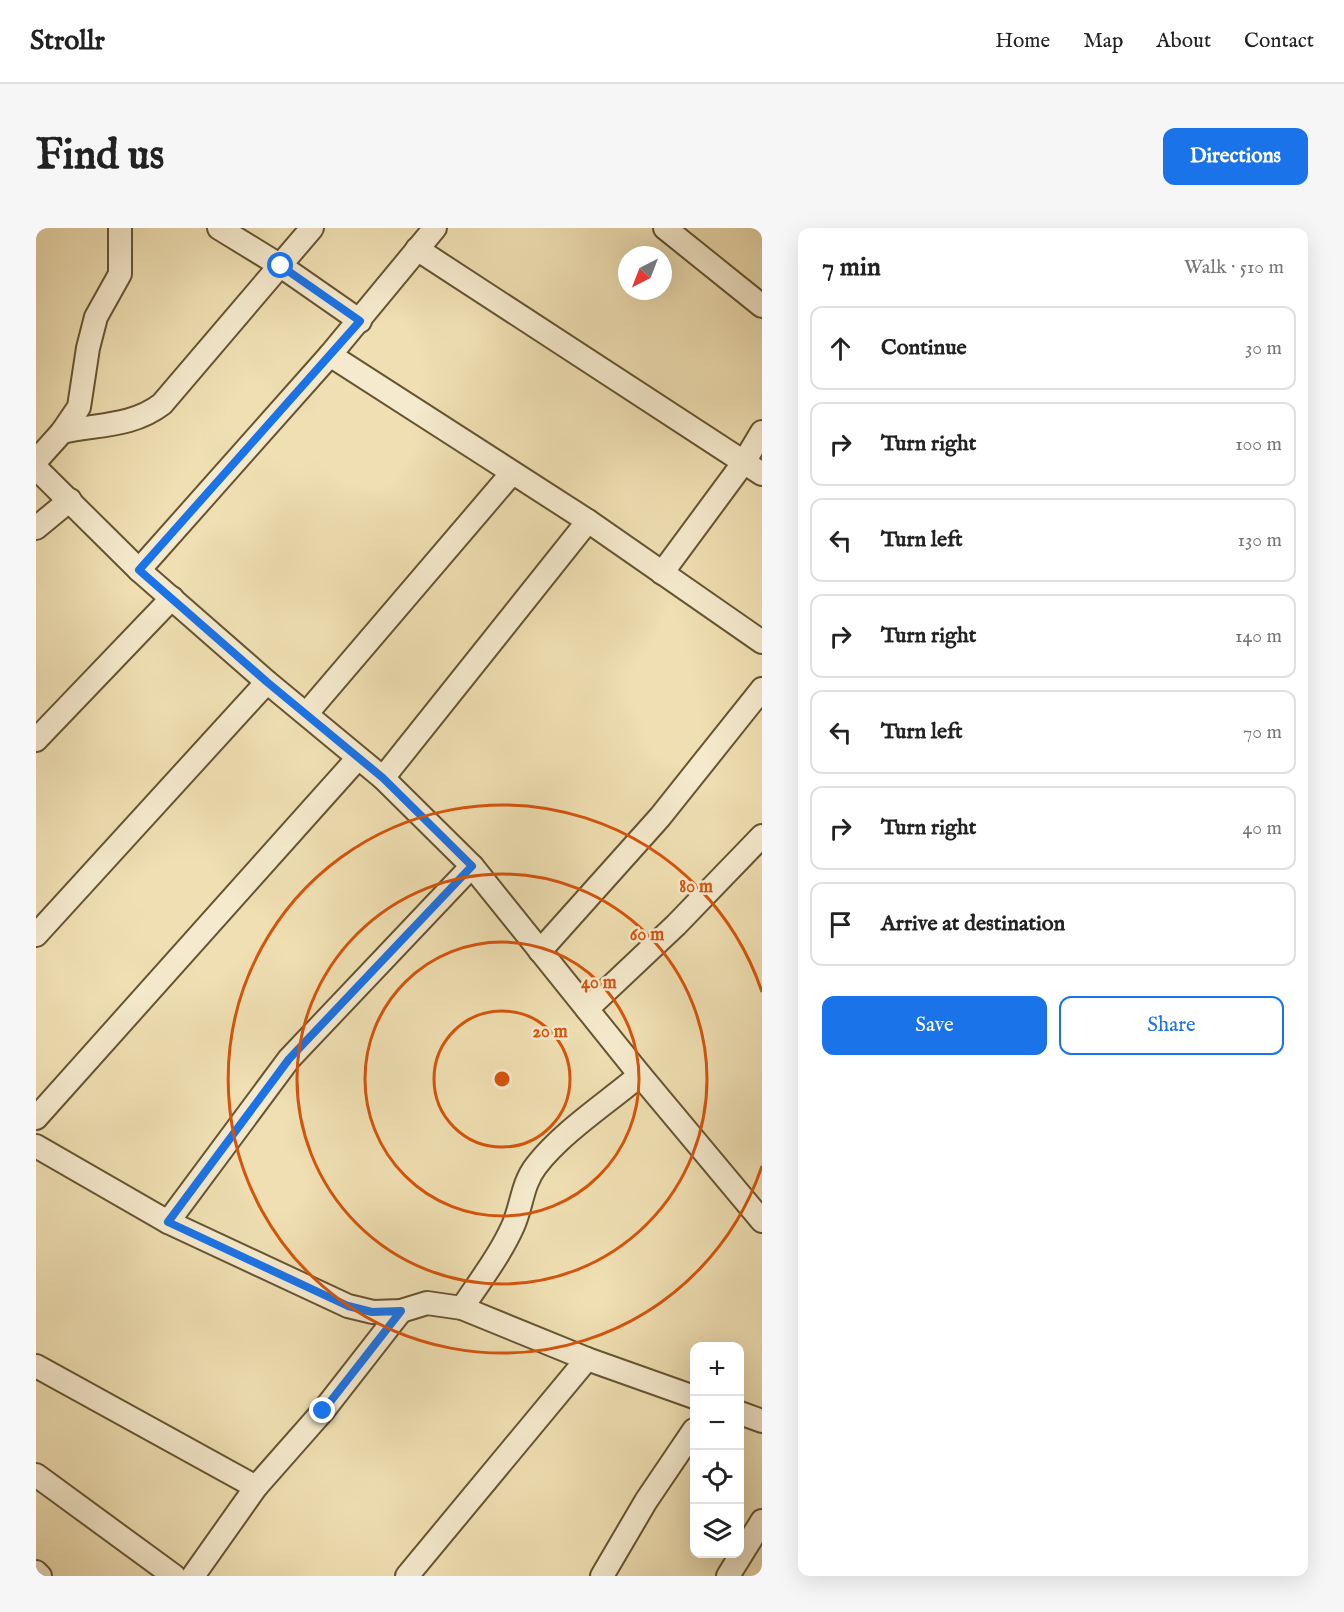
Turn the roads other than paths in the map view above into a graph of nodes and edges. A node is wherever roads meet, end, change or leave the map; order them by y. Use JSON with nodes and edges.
{"nodes":[{"id":1,"x":120,"y":228,"type":"edge"},
{"id":2,"x":219,"y":228,"type":"edge"},
{"id":3,"x":312,"y":228,"type":"edge"},
{"id":4,"x":435,"y":228,"type":"edge"},
{"id":5,"x":664,"y":228,"type":"edge"},
{"id":6,"x":417,"y":249,"type":"junction"},
{"id":7,"x":281,"y":266,"type":"junction"},
{"id":8,"x":762,"y":306,"type":"edge"},
{"id":9,"x":360,"y":321,"type":"junction"},
{"id":10,"x":330,"y":355,"type":"junction"},
{"id":11,"x":62,"y":432,"type":"junction"},
{"id":12,"x":762,"y":432,"type":"edge"},
{"id":13,"x":36,"y":461,"type":"edge"},
{"id":14,"x":36,"y":468,"type":"edge"},
{"id":15,"x":753,"y":468,"type":"edge"},
{"id":16,"x":512,"y":472,"type":"junction"},
{"id":17,"x":70,"y":500,"type":"junction"},
{"id":18,"x":588,"y":521,"type":"junction"},
{"id":19,"x":36,"y":528,"type":"edge"},
{"id":20,"x":139,"y":570,"type":"junction"},
{"id":21,"x":662,"y":573,"type":"junction"},
{"id":22,"x":172,"y":598,"type":"junction"},
{"id":23,"x":762,"y":642,"type":"edge"},
{"id":24,"x":267,"y":682,"type":"junction"},
{"id":25,"x":762,"y":689,"type":"edge"},
{"id":26,"x":307,"y":713,"type":"junction"},
{"id":27,"x":36,"y":740,"type":"edge"},
{"id":28,"x":358,"y":758,"type":"junction"},
{"id":29,"x":383,"y":778,"type":"junction"},
{"id":30,"x":762,"y":836,"type":"edge"},
{"id":31,"x":472,"y":866,"type":"junction"},
{"id":32,"x":36,"y":935,"type":"edge"},
{"id":33,"x":540,"y":951,"type":"junction"},
{"id":34,"x":587,"y":1009,"type":"junction"},
{"id":35,"x":640,"y":1075,"type":"junction"},
{"id":36,"x":36,"y":1118,"type":"edge"},
{"id":37,"x":36,"y":1146,"type":"edge"},
{"id":38,"x":758,"y":1208,"type":"edge"},
{"id":39,"x":168,"y":1222,"type":"junction"},
{"id":40,"x":462,"y":1308,"type":"junction"},
{"id":41,"x":401,"y":1311,"type":"junction"},
{"id":42,"x":587,"y":1359,"type":"junction"},
{"id":43,"x":36,"y":1366,"type":"edge"},
{"id":44,"x":691,"y":1396,"type":"edge"},
{"id":45,"x":744,"y":1414,"type":"edge"},
{"id":46,"x":762,"y":1421,"type":"edge"},
{"id":47,"x":690,"y":1436,"type":"edge"},
{"id":48,"x":36,"y":1475,"type":"edge"},
{"id":49,"x":256,"y":1487,"type":"junction"},
{"id":50,"x":762,"y":1521,"type":"edge"},
{"id":51,"x":36,"y":1572,"type":"edge"},
{"id":52,"x":40,"y":1576,"type":"edge"},
{"id":53,"x":174,"y":1576,"type":"edge"},
{"id":54,"x":192,"y":1576,"type":"edge"},
{"id":55,"x":407,"y":1576,"type":"edge"},
{"id":56,"x":602,"y":1576,"type":"edge"},
{"id":57,"x":728,"y":1576,"type":"edge"}],
"edges":[{"from":1,"to":11,"type":"street"},
{"from":2,"to":7,"type":"street"},
{"from":3,"to":7,"type":"street"},
{"from":4,"to":6,"type":"street"},
{"from":5,"to":8,"type":"street"},
{"from":6,"to":9,"type":"street"},
{"from":6,"to":15,"type":"street"},
{"from":7,"to":9,"type":"street"},
{"from":7,"to":11,"type":"street"},
{"from":9,"to":10,"type":"street"},
{"from":10,"to":16,"type":"street"},
{"from":10,"to":20,"type":"street"},
{"from":11,"to":13,"type":"street"},
{"from":12,"to":15,"type":"street"},
{"from":14,"to":17,"type":"street"},
{"from":15,"to":21,"type":"street"},
{"from":16,"to":18,"type":"street"},
{"from":16,"to":26,"type":"street"},
{"from":17,"to":19,"type":"street"},
{"from":17,"to":20,"type":"street"},
{"from":18,"to":21,"type":"street"},
{"from":18,"to":29,"type":"street"},
{"from":20,"to":22,"type":"street"},
{"from":21,"to":23,"type":"street"},
{"from":22,"to":24,"type":"street"},
{"from":22,"to":27,"type":"street"},
{"from":24,"to":26,"type":"street"},
{"from":24,"to":32,"type":"street"},
{"from":25,"to":33,"type":"street"},
{"from":26,"to":28,"type":"street"},
{"from":28,"to":29,"type":"street"},
{"from":28,"to":36,"type":"street"},
{"from":29,"to":31,"type":"street"},
{"from":30,"to":34,"type":"street"},
{"from":31,"to":33,"type":"street"},
{"from":31,"to":39,"type":"street"},
{"from":33,"to":34,"type":"street"},
{"from":34,"to":35,"type":"street"},
{"from":35,"to":38,"type":"street"},
{"from":35,"to":40,"type":"street"},
{"from":37,"to":39,"type":"street"},
{"from":39,"to":41,"type":"street"},
{"from":40,"to":41,"type":"street"},
{"from":40,"to":42,"type":"street"},
{"from":41,"to":49,"type":"street"},
{"from":42,"to":44,"type":"street"},
{"from":42,"to":55,"type":"street"},
{"from":43,"to":49,"type":"street"},
{"from":45,"to":46,"type":"street"},
{"from":47,"to":56,"type":"street"},
{"from":48,"to":53,"type":"street"},
{"from":49,"to":54,"type":"street"},
{"from":50,"to":57,"type":"street"},
{"from":51,"to":52,"type":"street"}]}
